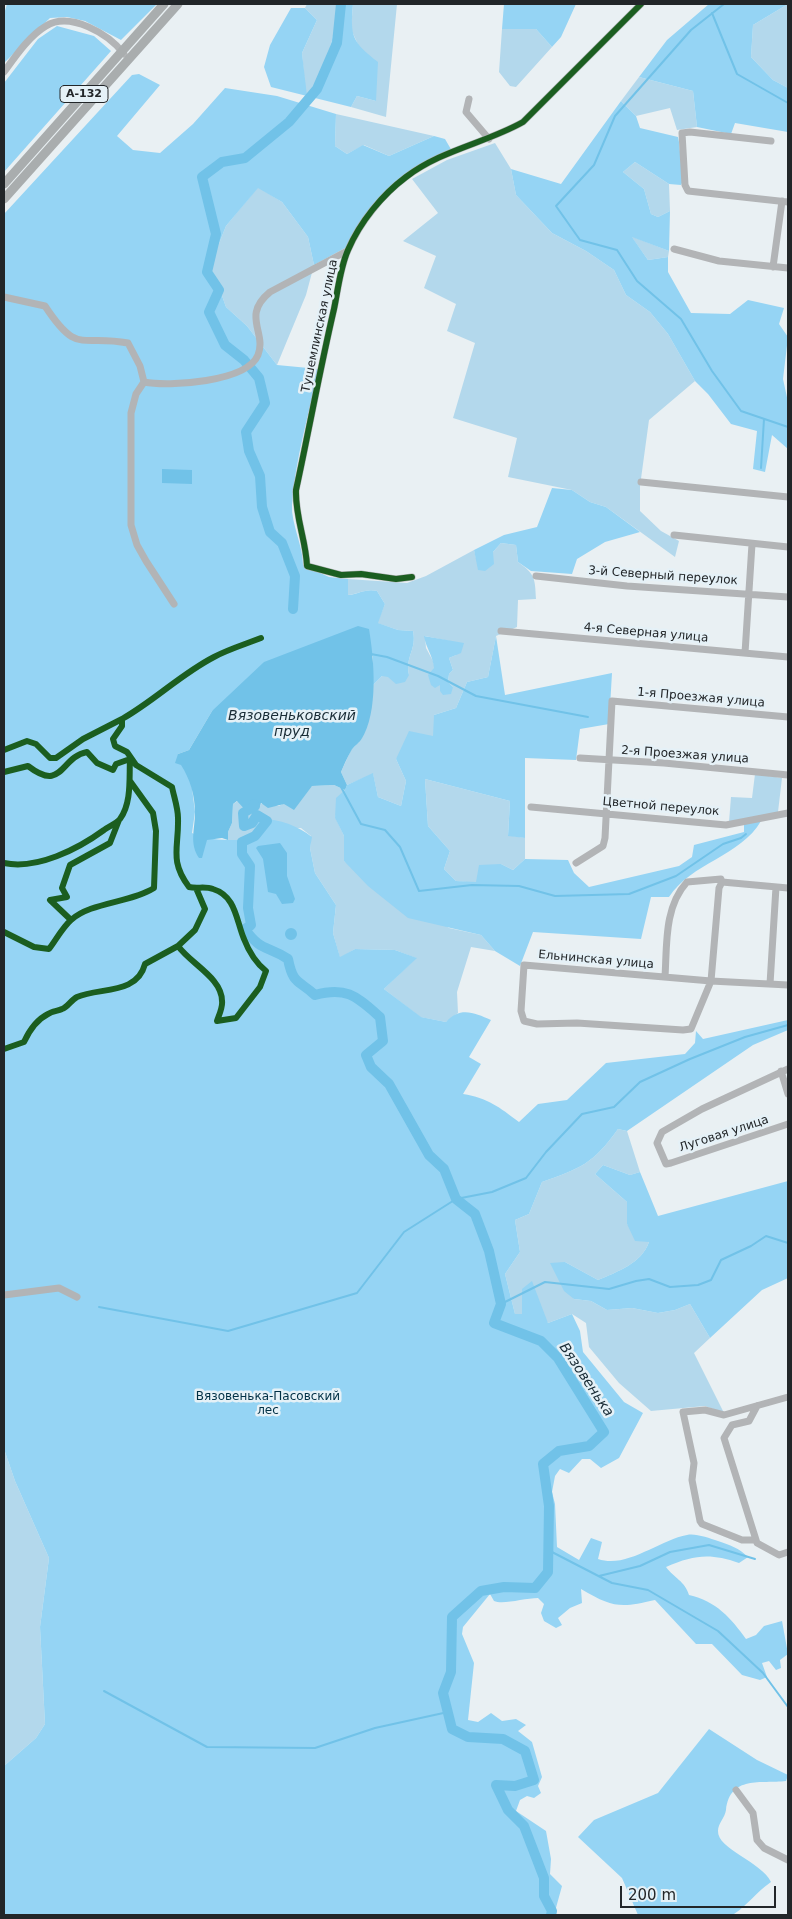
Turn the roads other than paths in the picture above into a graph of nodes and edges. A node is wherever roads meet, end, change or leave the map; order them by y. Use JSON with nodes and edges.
{"nodes":[{"id":1,"x":164,"y":4,"type":"edge"},
{"id":2,"x":178,"y":4,"type":"edge"},
{"id":3,"x":641,"y":4,"type":"edge"},
{"id":4,"x":122,"y":51,"type":"junction"},
{"id":5,"x":128,"y":60,"type":"junction"},
{"id":6,"x":4,"y":72,"type":"edge"},
{"id":7,"x":469,"y":99,"type":"dead end"},
{"id":8,"x":489,"y":139,"type":"junction"},
{"id":9,"x":771,"y":141,"type":"dead end"},
{"id":10,"x":4,"y":184,"type":"edge"},
{"id":11,"x":4,"y":199,"type":"edge"},
{"id":12,"x":785,"y":202,"type":"edge"},
{"id":13,"x":674,"y":250,"type":"dead end"},
{"id":14,"x":347,"y":251,"type":"junction"},
{"id":15,"x":773,"y":267,"type":"junction"},
{"id":16,"x":788,"y":268,"type":"edge"},
{"id":17,"x":4,"y":297,"type":"edge"},
{"id":18,"x":144,"y":382,"type":"junction"},
{"id":19,"x":641,"y":482,"type":"dead end"},
{"id":20,"x":788,"y":497,"type":"edge"},
{"id":21,"x":674,"y":535,"type":"dead end"},
{"id":22,"x":752,"y":544,"type":"junction"},
{"id":23,"x":788,"y":547,"type":"edge"},
{"id":24,"x":536,"y":576,"type":"dead end"},
{"id":25,"x":412,"y":577,"type":"dead end"},
{"id":26,"x":750,"y":594,"type":"junction"},
{"id":27,"x":788,"y":597,"type":"edge"},
{"id":28,"x":174,"y":604,"type":"dead end"},
{"id":29,"x":501,"y":631,"type":"dead end"},
{"id":30,"x":745,"y":653,"type":"junction"},
{"id":31,"x":788,"y":657,"type":"edge"},
{"id":32,"x":788,"y":717,"type":"edge"},
{"id":33,"x":580,"y":758,"type":"dead end"},
{"id":34,"x":610,"y":760,"type":"junction"},
{"id":35,"x":788,"y":775,"type":"edge"},
{"id":36,"x":531,"y":807,"type":"dead end"},
{"id":37,"x":788,"y":813,"type":"edge"},
{"id":38,"x":606,"y":814,"type":"junction"},
{"id":39,"x":576,"y":863,"type":"dead end"},
{"id":40,"x":722,"y":882,"type":"junction"},
{"id":41,"x":776,"y":886,"type":"junction"},
{"id":42,"x":788,"y":888,"type":"edge"},
{"id":43,"x":665,"y":977,"type":"junction"},
{"id":44,"x":711,"y":981,"type":"junction"},
{"id":45,"x":770,"y":984,"type":"junction"},
{"id":46,"x":788,"y":985,"type":"edge"},
{"id":47,"x":784,"y":1070,"type":"edge"},
{"id":48,"x":788,"y":1094,"type":"edge"},
{"id":49,"x":788,"y":1124,"type":"edge"},
{"id":50,"x":4,"y":1296,"type":"edge"},
{"id":51,"x":77,"y":1297,"type":"dead end"},
{"id":52,"x":788,"y":1396,"type":"edge"},
{"id":53,"x":757,"y":1406,"type":"junction"},
{"id":54,"x":756,"y":1540,"type":"junction"},
{"id":55,"x":788,"y":1552,"type":"edge"},
{"id":56,"x":736,"y":1790,"type":"dead end"},
{"id":57,"x":788,"y":1860,"type":"edge"}],
"edges":[{"from":1,"to":4,"type":"main road","number":"А-132"},
{"from":2,"to":5,"type":"main road","number":"А-132"},
{"from":3,"to":8,"type":"street","name":"Тушемлинская улица"},
{"from":4,"to":5,"type":"street"},
{"from":4,"to":6,"type":"street"},
{"from":4,"to":10,"type":"main road","number":"А-132"},
{"from":5,"to":11,"type":"main road","number":"А-132"},
{"from":7,"to":8,"type":"street"},
{"from":8,"to":14,"type":"street","name":"Тушемлинская улица"},
{"from":9,"to":12,"type":"street"},
{"from":12,"to":15,"type":"street"},
{"from":13,"to":15,"type":"street"},
{"from":14,"to":18,"type":"street"},
{"from":14,"to":25,"type":"street","name":"Тушемлинская улица"},
{"from":15,"to":16,"type":"street"},
{"from":17,"to":18,"type":"street"},
{"from":18,"to":28,"type":"street"},
{"from":19,"to":20,"type":"street"},
{"from":21,"to":22,"type":"street"},
{"from":22,"to":23,"type":"street"},
{"from":22,"to":26,"type":"street"},
{"from":24,"to":26,"type":"street","name":"3-й Северный переулок"},
{"from":26,"to":27,"type":"street","name":"3-й Северный переулок"},
{"from":26,"to":30,"type":"street"},
{"from":29,"to":30,"type":"street","name":"4-я Северная улица"},
{"from":30,"to":31,"type":"street","name":"4-я Северная улица"},
{"from":32,"to":34,"type":"street","name":"1-я Проезжая улица"},
{"from":33,"to":34,"type":"street","name":"2-я Проезжая улица"},
{"from":34,"to":35,"type":"street","name":"2-я Проезжая улица"},
{"from":34,"to":38,"type":"street"},
{"from":36,"to":38,"type":"street","name":"Цветной переулок"},
{"from":37,"to":38,"type":"street","name":"Цветной переулок"},
{"from":38,"to":39,"type":"street"},
{"from":40,"to":41,"type":"street","name":"Ельнинская улица"},
{"from":40,"to":43,"type":"street","name":"Ельнинская улица"},
{"from":40,"to":44,"type":"street"},
{"from":41,"to":42,"type":"street","name":"Ельнинская улица"},
{"from":41,"to":45,"type":"street"},
{"from":43,"to":44,"type":"street","name":"Ельнинская улица"},
{"from":43,"to":44,"type":"street","name":"Ельнинская улица"},
{"from":44,"to":45,"type":"street","name":"Ельнинская улица"},
{"from":45,"to":46,"type":"street","name":"Ельнинская улица"},
{"from":47,"to":48,"type":"street"},
{"from":47,"to":49,"type":"street","name":"Луговая улица"},
{"from":50,"to":51,"type":"street"},
{"from":52,"to":53,"type":"street"},
{"from":53,"to":54,"type":"street"},
{"from":53,"to":54,"type":"street"},
{"from":54,"to":55,"type":"street"},
{"from":56,"to":57,"type":"street"}]}
